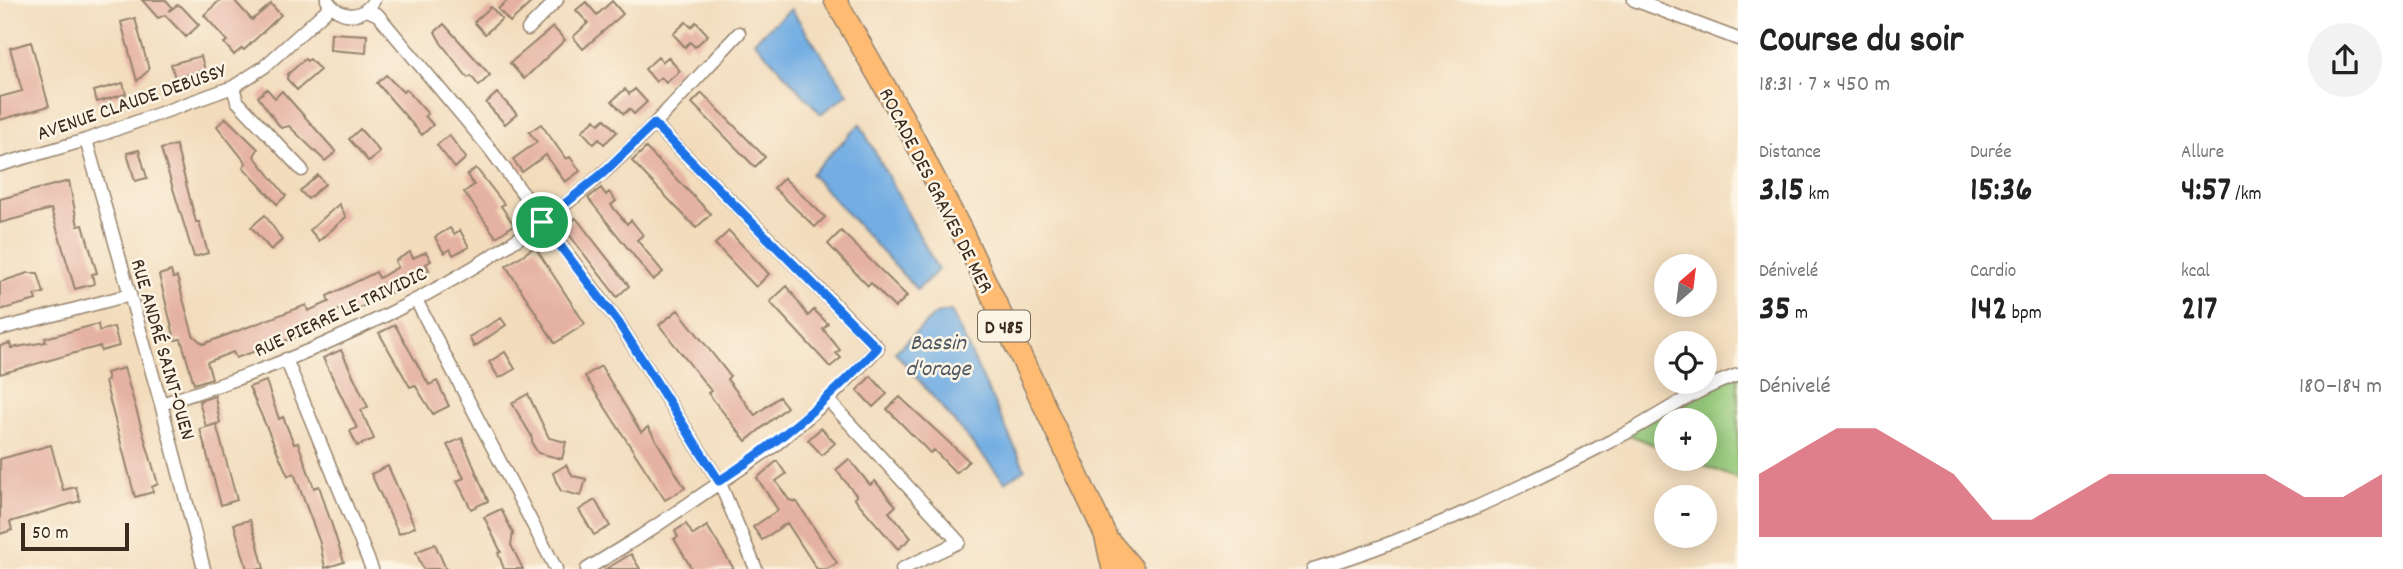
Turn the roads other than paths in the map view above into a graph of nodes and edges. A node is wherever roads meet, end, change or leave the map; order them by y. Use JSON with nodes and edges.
{"nodes":[{"id":1,"x":557,"y":0,"type":"edge"},
{"id":2,"x":835,"y":0,"type":"edge"},
{"id":3,"x":1634,"y":0,"type":"edge"},
{"id":4,"x":329,"y":3,"type":"edge"},
{"id":5,"x":370,"y":5,"type":"edge"},
{"id":6,"x":528,"y":29,"type":"dead end"},
{"id":7,"x":739,"y":33,"type":"dead end"},
{"id":8,"x":1738,"y":39,"type":"edge"},
{"id":9,"x":233,"y":87,"type":"junction"},
{"id":10,"x":654,"y":124,"type":"junction"},
{"id":11,"x":86,"y":140,"type":"junction"},
{"id":12,"x":0,"y":165,"type":"edge"},
{"id":13,"x":302,"y":170,"type":"dead end"},
{"id":14,"x":542,"y":222,"type":"junction"},
{"id":15,"x":129,"y":295,"type":"junction"},
{"id":16,"x":416,"y":300,"type":"junction"},
{"id":17,"x":0,"y":329,"type":"edge"},
{"id":18,"x":286,"y":359,"type":"junction"},
{"id":19,"x":1738,"y":374,"type":"edge"},
{"id":20,"x":828,"y":400,"type":"junction"},
{"id":21,"x":161,"y":404,"type":"junction"},
{"id":22,"x":719,"y":481,"type":"junction"},
{"id":23,"x":1105,"y":534,"type":"junction"},
{"id":24,"x":204,"y":569,"type":"edge"},
{"id":25,"x":372,"y":569,"type":"edge"},
{"id":26,"x":556,"y":569,"type":"edge"},
{"id":27,"x":587,"y":569,"type":"edge"},
{"id":28,"x":756,"y":569,"type":"edge"},
{"id":29,"x":902,"y":569,"type":"edge"},
{"id":30,"x":1113,"y":569,"type":"edge"},
{"id":31,"x":1133,"y":569,"type":"edge"},
{"id":32,"x":1313,"y":569,"type":"edge"}],
"edges":[{"from":1,"to":6,"type":"street"},
{"from":2,"to":23,"type":"main road","name":"ROCADE DES GRAVES DE MER","number":"D 485"},
{"from":3,"to":8,"type":"street"},
{"from":4,"to":5,"type":"street"},
{"from":4,"to":9,"type":"street","name":"AVENUE CLAUDE DEBUSSY"},
{"from":5,"to":14,"type":"street"},
{"from":7,"to":10,"type":"street","name":"RUE PIERRE LE TRIVIDIC"},
{"from":9,"to":11,"type":"street","name":"AVENUE CLAUDE DEBUSSY"},
{"from":9,"to":13,"type":"street"},
{"from":10,"to":14,"type":"street","name":"RUE PIERRE LE TRIVIDIC"},
{"from":10,"to":20,"type":"street"},
{"from":11,"to":12,"type":"street","name":"AVENUE CLAUDE DEBUSSY"},
{"from":11,"to":15,"type":"street","name":"RUE ANDRÉ SAINT-OUEN"},
{"from":14,"to":16,"type":"street","name":"RUE PIERRE LE TRIVIDIC"},
{"from":14,"to":22,"type":"street"},
{"from":15,"to":17,"type":"street"},
{"from":15,"to":21,"type":"street","name":"RUE ANDRÉ SAINT-OUEN"},
{"from":16,"to":18,"type":"street","name":"RUE PIERRE LE TRIVIDIC"},
{"from":16,"to":26,"type":"street"},
{"from":18,"to":21,"type":"street","name":"RUE PIERRE LE TRIVIDIC"},
{"from":18,"to":25,"type":"street"},
{"from":19,"to":32,"type":"street"},
{"from":20,"to":22,"type":"street"},
{"from":20,"to":29,"type":"street"},
{"from":21,"to":24,"type":"street","name":"RUE ANDRÉ SAINT-OUEN"},
{"from":22,"to":27,"type":"street"},
{"from":22,"to":28,"type":"street"},
{"from":23,"to":30,"type":"main road","name":"ROCADE DES GRAVES DE MER","number":"D 485"},
{"from":23,"to":31,"type":"main road","name":"ROCADE DES GRAVES DE MER","number":"D 485"}]}
